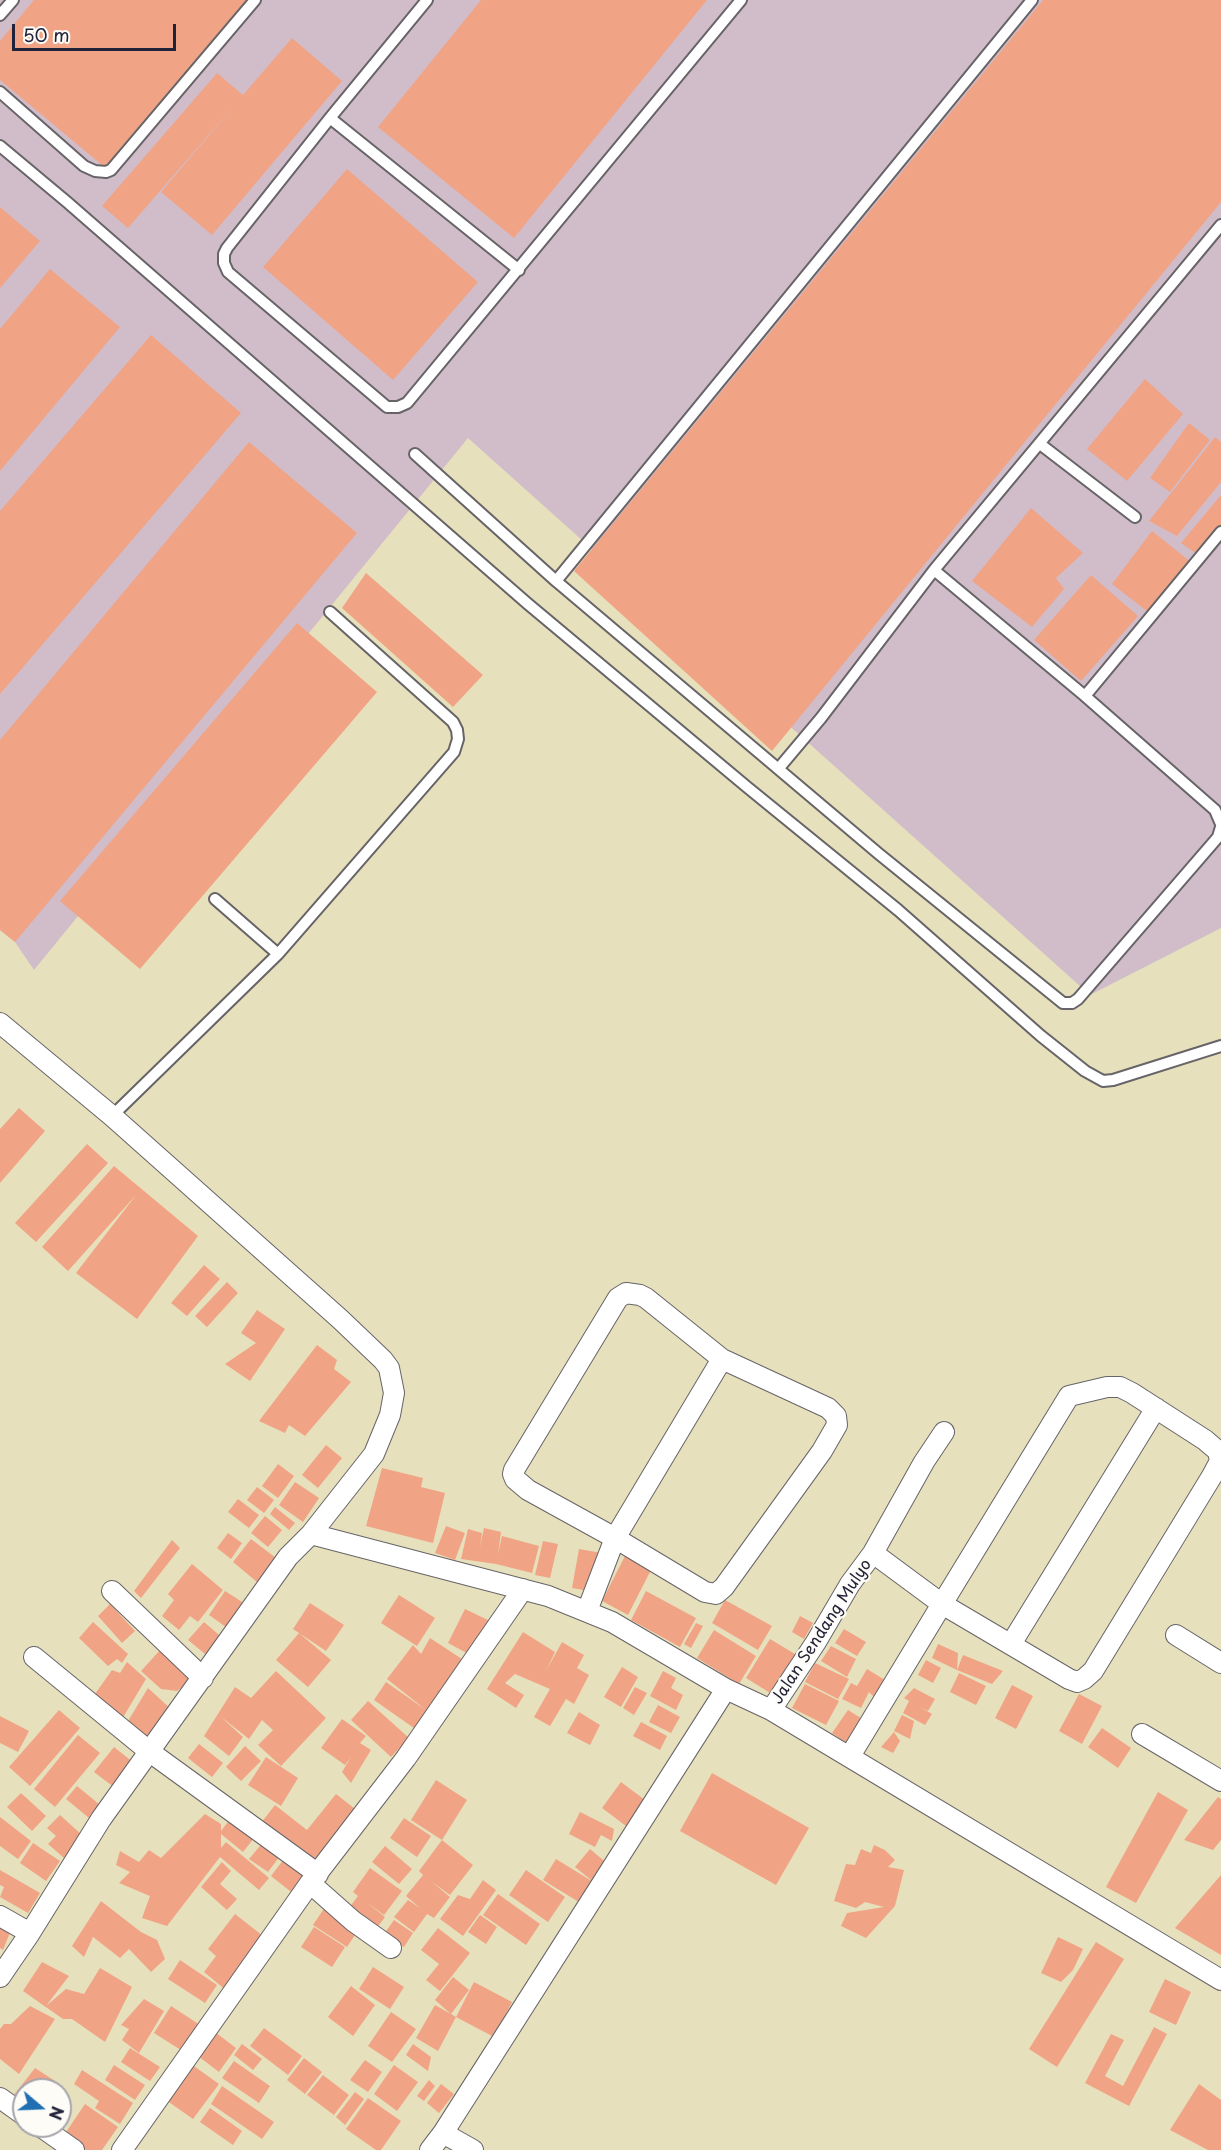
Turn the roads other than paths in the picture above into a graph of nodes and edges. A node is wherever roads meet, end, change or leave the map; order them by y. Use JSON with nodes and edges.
{"nodes":[{"id":1,"x":13,"y":0,"type":"edge"},
{"id":2,"x":255,"y":0,"type":"edge"},
{"id":3,"x":427,"y":0,"type":"edge"},
{"id":4,"x":741,"y":0,"type":"edge"},
{"id":5,"x":1032,"y":0,"type":"edge"},
{"id":6,"x":0,"y":15,"type":"edge"},
{"id":7,"x":0,"y":92,"type":"edge"},
{"id":8,"x":330,"y":118,"type":"junction"},
{"id":9,"x":0,"y":146,"type":"edge"},
{"id":10,"x":1221,"y":225,"type":"edge"},
{"id":11,"x":519,"y":270,"type":"junction"},
{"id":12,"x":1040,"y":444,"type":"junction"},
{"id":13,"x":415,"y":454,"type":"dead end"},
{"id":14,"x":1135,"y":517,"type":"dead end"},
{"id":15,"x":1221,"y":532,"type":"edge"},
{"id":16,"x":934,"y":570,"type":"junction"},
{"id":17,"x":556,"y":581,"type":"junction"},
{"id":18,"x":330,"y":612,"type":"dead end"},
{"id":19,"x":1085,"y":696,"type":"junction"},
{"id":20,"x":779,"y":768,"type":"junction"},
{"id":21,"x":1221,"y":826,"type":"edge"},
{"id":22,"x":215,"y":899,"type":"dead end"},
{"id":23,"x":278,"y":954,"type":"junction"},
{"id":24,"x":0,"y":1023,"type":"edge"},
{"id":25,"x":1221,"y":1046,"type":"edge"},
{"id":26,"x":112,"y":1116,"type":"junction"},
{"id":27,"x":722,"y":1359,"type":"junction"},
{"id":28,"x":1156,"y":1408,"type":"junction"},
{"id":29,"x":944,"y":1432,"type":"dead end"},
{"id":30,"x":311,"y":1534,"type":"junction"},
{"id":31,"x":615,"y":1538,"type":"junction"},
{"id":32,"x":873,"y":1553,"type":"junction"},
{"id":33,"x":523,"y":1589,"type":"junction"},
{"id":34,"x":112,"y":1591,"type":"dead end"},
{"id":35,"x":942,"y":1604,"type":"junction"},
{"id":36,"x":587,"y":1611,"type":"junction"},
{"id":37,"x":1176,"y":1635,"type":"dead end"},
{"id":38,"x":1011,"y":1644,"type":"junction"},
{"id":39,"x":34,"y":1657,"type":"dead end"},
{"id":40,"x":1221,"y":1663,"type":"edge"},
{"id":41,"x":202,"y":1678,"type":"junction"},
{"id":42,"x":726,"y":1689,"type":"junction"},
{"id":43,"x":771,"y":1710,"type":"junction"},
{"id":44,"x":1142,"y":1734,"type":"dead end"},
{"id":45,"x":150,"y":1752,"type":"junction"},
{"id":46,"x":850,"y":1756,"type":"junction"},
{"id":47,"x":1221,"y":1781,"type":"edge"},
{"id":48,"x":314,"y":1879,"type":"junction"},
{"id":49,"x":0,"y":1916,"type":"edge"},
{"id":50,"x":30,"y":1933,"type":"junction"},
{"id":51,"x":391,"y":1948,"type":"dead end"},
{"id":52,"x":0,"y":1977,"type":"edge"},
{"id":53,"x":1221,"y":1980,"type":"edge"},
{"id":54,"x":443,"y":2133,"type":"junction"},
{"id":55,"x":57,"y":2138,"type":"edge"},
{"id":56,"x":74,"y":2150,"type":"edge"},
{"id":57,"x":122,"y":2150,"type":"edge"},
{"id":58,"x":430,"y":2150,"type":"edge"},
{"id":59,"x":473,"y":2150,"type":"edge"}],
"edges":[{"from":1,"to":6,"type":"lane"},
{"from":2,"to":7,"type":"lane"},
{"from":3,"to":8,"type":"lane"},
{"from":4,"to":11,"type":"lane"},
{"from":5,"to":17,"type":"lane"},
{"from":8,"to":11,"type":"lane"},
{"from":8,"to":11,"type":"lane"},
{"from":9,"to":25,"type":"lane"},
{"from":10,"to":12,"type":"lane"},
{"from":12,"to":14,"type":"lane"},
{"from":12,"to":16,"type":"lane"},
{"from":13,"to":17,"type":"lane"},
{"from":15,"to":19,"type":"lane"},
{"from":16,"to":19,"type":"lane"},
{"from":16,"to":20,"type":"lane"},
{"from":17,"to":20,"type":"lane"},
{"from":18,"to":23,"type":"lane"},
{"from":19,"to":21,"type":"lane"},
{"from":20,"to":21,"type":"lane"},
{"from":22,"to":23,"type":"lane"},
{"from":23,"to":26,"type":"lane"},
{"from":24,"to":26,"type":"street"},
{"from":26,"to":30,"type":"street"},
{"from":27,"to":31,"type":"street"},
{"from":27,"to":31,"type":"street"},
{"from":27,"to":31,"type":"street"},
{"from":28,"to":35,"type":"street"},
{"from":28,"to":38,"type":"street"},
{"from":28,"to":38,"type":"street"},
{"from":29,"to":32,"type":"street","name":"Jalan Sendang Mulyo"},
{"from":30,"to":33,"type":"street"},
{"from":30,"to":41,"type":"street"},
{"from":31,"to":36,"type":"street"},
{"from":32,"to":35,"type":"street"},
{"from":32,"to":43,"type":"street","name":"Jalan Sendang Mulyo"},
{"from":33,"to":36,"type":"street"},
{"from":33,"to":48,"type":"street"},
{"from":34,"to":41,"type":"street"},
{"from":35,"to":38,"type":"street"},
{"from":35,"to":46,"type":"street"},
{"from":36,"to":42,"type":"street"},
{"from":37,"to":40,"type":"street"},
{"from":39,"to":45,"type":"street"},
{"from":41,"to":45,"type":"street"},
{"from":42,"to":43,"type":"street"},
{"from":42,"to":54,"type":"street"},
{"from":43,"to":46,"type":"street"},
{"from":44,"to":47,"type":"street"},
{"from":45,"to":48,"type":"street"},
{"from":45,"to":50,"type":"street"},
{"from":46,"to":53,"type":"street"},
{"from":48,"to":51,"type":"street"},
{"from":48,"to":57,"type":"street"},
{"from":49,"to":50,"type":"street"},
{"from":50,"to":52,"type":"street"},
{"from":54,"to":58,"type":"street"},
{"from":54,"to":59,"type":"street"},
{"from":55,"to":56,"type":"street"}]}
